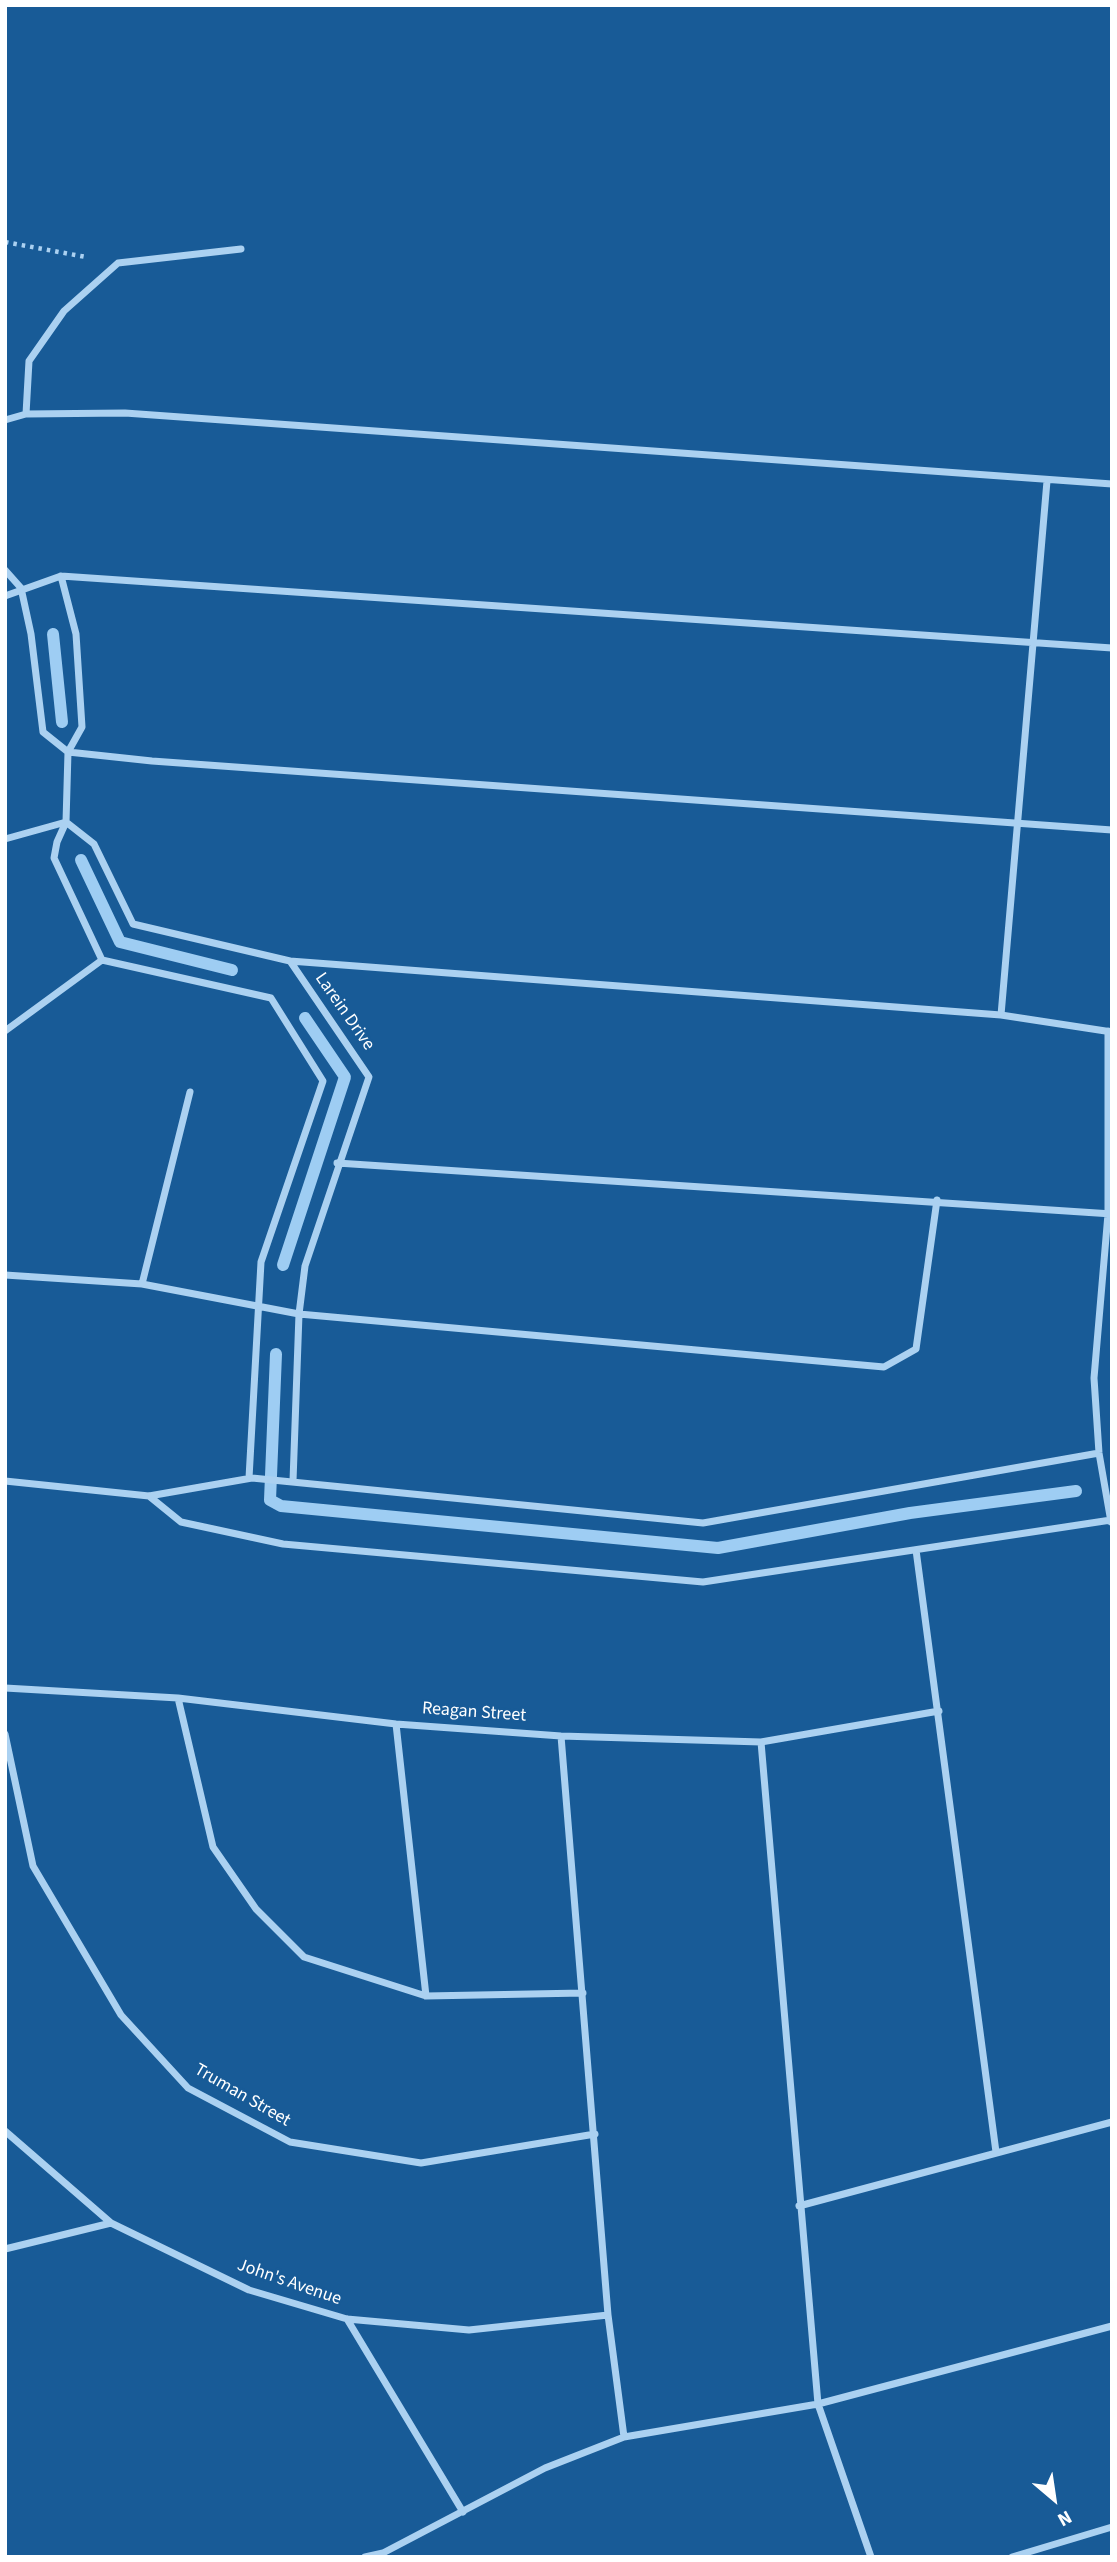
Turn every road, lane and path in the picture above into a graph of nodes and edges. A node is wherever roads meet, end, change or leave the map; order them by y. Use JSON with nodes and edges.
{"nodes":[{"id":1,"x":5,"y":242,"type":"edge"},
{"id":2,"x":241,"y":249,"type":"dead end"},
{"id":3,"x":118,"y":263,"type":"junction"},
{"id":4,"x":26,"y":414,"type":"junction"},
{"id":5,"x":5,"y":420,"type":"edge"},
{"id":6,"x":1047,"y":481,"type":"junction"},
{"id":7,"x":1112,"y":484,"type":"edge"},
{"id":8,"x":5,"y":570,"type":"edge"},
{"id":9,"x":61,"y":576,"type":"junction"},
{"id":10,"x":21,"y":588,"type":"junction"},
{"id":11,"x":5,"y":596,"type":"edge"},
{"id":12,"x":1035,"y":643,"type":"junction"},
{"id":13,"x":1112,"y":648,"type":"edge"},
{"id":14,"x":68,"y":752,"type":"junction"},
{"id":15,"x":66,"y":822,"type":"junction"},
{"id":16,"x":1019,"y":823,"type":"junction"},
{"id":17,"x":1112,"y":830,"type":"edge"},
{"id":18,"x":5,"y":839,"type":"edge"},
{"id":19,"x":102,"y":960,"type":"junction"},
{"id":20,"x":290,"y":961,"type":"junction"},
{"id":21,"x":1000,"y":1016,"type":"junction"},
{"id":22,"x":5,"y":1031,"type":"edge"},
{"id":23,"x":1110,"y":1032,"type":"edge"},
{"id":24,"x":190,"y":1092,"type":"dead end"},
{"id":25,"x":337,"y":1163,"type":"junction"},
{"id":26,"x":937,"y":1200,"type":"junction"},
{"id":27,"x":1110,"y":1214,"type":"edge"},
{"id":28,"x":5,"y":1275,"type":"edge"},
{"id":29,"x":142,"y":1284,"type":"junction"},
{"id":30,"x":257,"y":1304,"type":"junction"},
{"id":31,"x":299,"y":1314,"type":"junction"},
{"id":32,"x":1099,"y":1452,"type":"junction"},
{"id":33,"x":251,"y":1478,"type":"junction"},
{"id":34,"x":5,"y":1481,"type":"edge"},
{"id":35,"x":291,"y":1481,"type":"junction"},
{"id":36,"x":149,"y":1496,"type":"junction"},
{"id":37,"x":1112,"y":1523,"type":"edge"},
{"id":38,"x":916,"y":1550,"type":"junction"},
{"id":39,"x":5,"y":1688,"type":"edge"},
{"id":40,"x":178,"y":1698,"type":"junction"},
{"id":41,"x":939,"y":1711,"type":"junction"},
{"id":42,"x":396,"y":1724,"type":"junction"},
{"id":43,"x":5,"y":1734,"type":"edge"},
{"id":44,"x":561,"y":1736,"type":"junction"},
{"id":45,"x":761,"y":1742,"type":"junction"},
{"id":46,"x":583,"y":1993,"type":"junction"},
{"id":47,"x":426,"y":1996,"type":"junction"},
{"id":48,"x":1112,"y":2122,"type":"edge"},
{"id":49,"x":5,"y":2131,"type":"edge"},
{"id":50,"x":595,"y":2134,"type":"junction"},
{"id":51,"x":996,"y":2152,"type":"junction"},
{"id":52,"x":799,"y":2206,"type":"junction"},
{"id":53,"x":111,"y":2223,"type":"junction"},
{"id":54,"x":5,"y":2249,"type":"edge"},
{"id":55,"x":608,"y":2315,"type":"junction"},
{"id":56,"x":347,"y":2319,"type":"junction"},
{"id":57,"x":1112,"y":2326,"type":"edge"},
{"id":58,"x":818,"y":2404,"type":"junction"},
{"id":59,"x":624,"y":2437,"type":"junction"},
{"id":60,"x":463,"y":2512,"type":"junction"},
{"id":61,"x":1112,"y":2527,"type":"edge"},
{"id":62,"x":382,"y":2555,"type":"edge"},
{"id":63,"x":365,"y":2557,"type":"edge"},
{"id":64,"x":871,"y":2557,"type":"edge"},
{"id":65,"x":1012,"y":2557,"type":"edge"}],
"edges":[{"from":1,"to":3,"type":"path"},
{"from":2,"to":3,"type":"street"},
{"from":3,"to":4,"type":"street"},
{"from":4,"to":5,"type":"street"},
{"from":4,"to":6,"type":"street"},
{"from":6,"to":7,"type":"street"},
{"from":6,"to":12,"type":"street"},
{"from":8,"to":10,"type":"street"},
{"from":9,"to":10,"type":"street"},
{"from":9,"to":12,"type":"street"},
{"from":9,"to":14,"type":"street"},
{"from":10,"to":11,"type":"street"},
{"from":10,"to":14,"type":"street"},
{"from":12,"to":13,"type":"street"},
{"from":12,"to":16,"type":"street"},
{"from":14,"to":15,"type":"street"},
{"from":14,"to":16,"type":"street"},
{"from":15,"to":18,"type":"street"},
{"from":15,"to":19,"type":"street"},
{"from":15,"to":20,"type":"street"},
{"from":16,"to":17,"type":"street"},
{"from":16,"to":21,"type":"street"},
{"from":19,"to":22,"type":"street"},
{"from":19,"to":30,"type":"street"},
{"from":20,"to":21,"type":"street"},
{"from":20,"to":25,"type":"street","name":"Larein Drive"},
{"from":21,"to":23,"type":"street"},
{"from":23,"to":27,"type":"street"},
{"from":24,"to":29,"type":"street"},
{"from":25,"to":26,"type":"street"},
{"from":25,"to":31,"type":"street","name":"Larein Drive"},
{"from":26,"to":27,"type":"street"},
{"from":26,"to":31,"type":"street"},
{"from":27,"to":32,"type":"street"},
{"from":28,"to":29,"type":"street"},
{"from":29,"to":30,"type":"street"},
{"from":30,"to":31,"type":"street"},
{"from":30,"to":33,"type":"street"},
{"from":31,"to":35,"type":"street","name":"Larein Drive"},
{"from":32,"to":35,"type":"street"},
{"from":32,"to":37,"type":"street"},
{"from":33,"to":35,"type":"street"},
{"from":33,"to":36,"type":"street"},
{"from":34,"to":36,"type":"street"},
{"from":36,"to":38,"type":"street"},
{"from":37,"to":38,"type":"street"},
{"from":38,"to":41,"type":"street"},
{"from":39,"to":40,"type":"street","name":"Reagan Street"},
{"from":40,"to":42,"type":"street","name":"Reagan Street"},
{"from":40,"to":47,"type":"street"},
{"from":41,"to":45,"type":"street","name":"Reagan Street"},
{"from":41,"to":51,"type":"street"},
{"from":42,"to":44,"type":"street","name":"Reagan Street"},
{"from":42,"to":47,"type":"street"},
{"from":43,"to":50,"type":"street","name":"Truman Street"},
{"from":44,"to":45,"type":"street","name":"Reagan Street"},
{"from":44,"to":46,"type":"street"},
{"from":45,"to":52,"type":"street"},
{"from":46,"to":47,"type":"street"},
{"from":46,"to":50,"type":"street"},
{"from":48,"to":51,"type":"street"},
{"from":49,"to":53,"type":"street","name":"John's Avenue"},
{"from":50,"to":55,"type":"street"},
{"from":51,"to":52,"type":"street"},
{"from":52,"to":58,"type":"street"},
{"from":53,"to":54,"type":"street"},
{"from":53,"to":56,"type":"street","name":"John's Avenue"},
{"from":55,"to":56,"type":"street","name":"John's Avenue"},
{"from":55,"to":59,"type":"street"},
{"from":56,"to":60,"type":"street"},
{"from":57,"to":58,"type":"street"},
{"from":58,"to":59,"type":"street"},
{"from":58,"to":64,"type":"street"},
{"from":59,"to":60,"type":"street"},
{"from":60,"to":62,"type":"street"},
{"from":61,"to":65,"type":"street"},
{"from":62,"to":63,"type":"street"}]}
